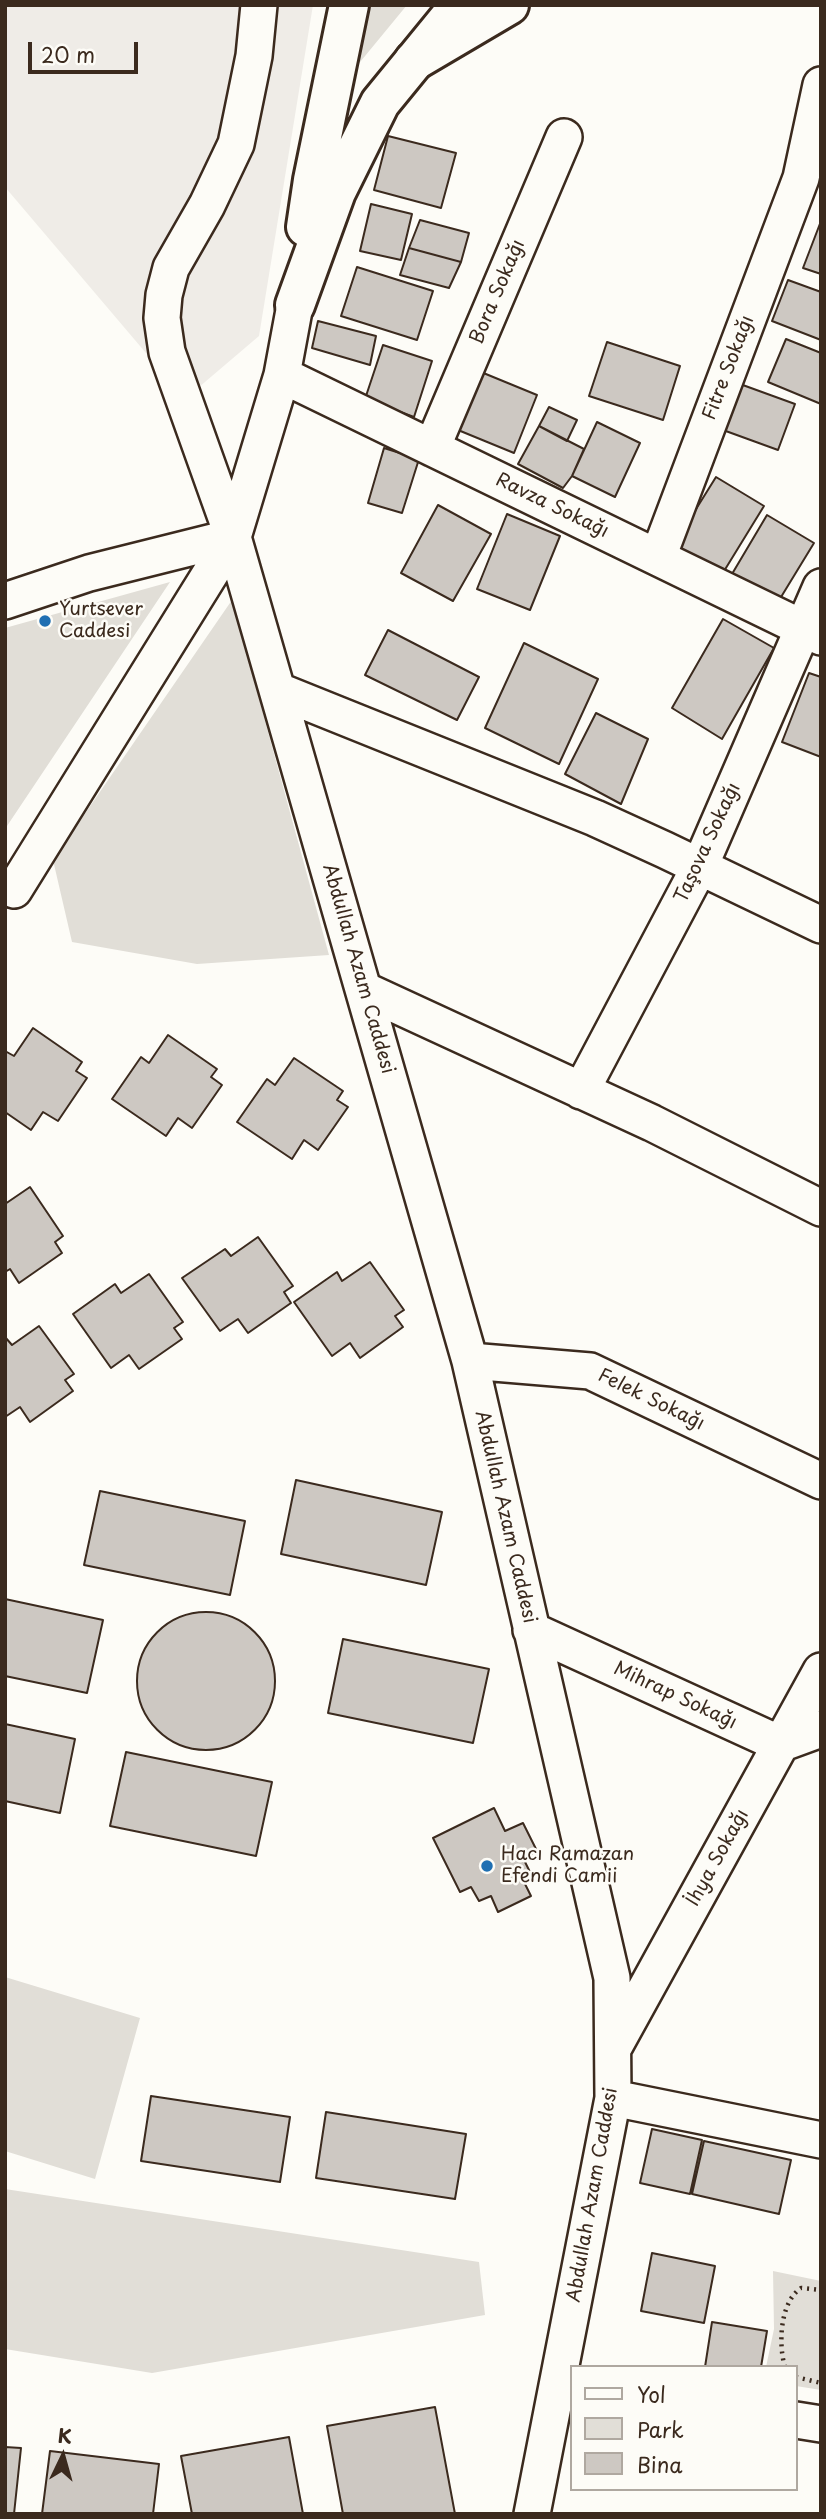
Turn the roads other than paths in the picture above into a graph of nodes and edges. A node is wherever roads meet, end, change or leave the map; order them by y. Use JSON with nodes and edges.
{"nodes":[{"id":1,"x":259,"y":5,"type":"edge"},
{"id":2,"x":349,"y":5,"type":"edge"},
{"id":3,"x":460,"y":5,"type":"edge"},
{"id":4,"x":509,"y":5,"type":"edge"},
{"id":5,"x":414,"y":61,"type":"junction"},
{"id":6,"x":821,"y":85,"type":"edge"},
{"id":7,"x":564,"y":137,"type":"dead end"},
{"id":8,"x":295,"y":305,"type":"junction"},
{"id":9,"x":282,"y":375,"type":"junction"},
{"id":10,"x":432,"y":448,"type":"junction"},
{"id":11,"x":233,"y":537,"type":"junction"},
{"id":12,"x":658,"y":557,"type":"junction"},
{"id":13,"x":821,"y":587,"type":"edge"},
{"id":14,"x":5,"y":601,"type":"edge"},
{"id":15,"x":812,"y":633,"type":"edge"},
{"id":16,"x":279,"y":691,"type":"junction"},
{"id":17,"x":700,"y":866,"type":"junction"},
{"id":18,"x":15,"y":890,"type":"dead end"},
{"id":19,"x":821,"y":925,"type":"edge"},
{"id":20,"x":364,"y":990,"type":"junction"},
{"id":21,"x":581,"y":1091,"type":"junction"},
{"id":22,"x":821,"y":1208,"type":"edge"},
{"id":23,"x":470,"y":1361,"type":"junction"},
{"id":24,"x":821,"y":1481,"type":"edge"},
{"id":25,"x":531,"y":1630,"type":"junction"},
{"id":26,"x":821,"y":1671,"type":"edge"},
{"id":27,"x":821,"y":1729,"type":"edge"},
{"id":28,"x":780,"y":1744,"type":"junction"},
{"id":29,"x":614,"y":2046,"type":"junction"},
{"id":30,"x":613,"y":2098,"type":"junction"},
{"id":31,"x":821,"y":2140,"type":"edge"},
{"id":32,"x":566,"y":2379,"type":"edge"},
{"id":33,"x":798,"y":2420,"type":"edge"},
{"id":34,"x":821,"y":2424,"type":"edge"},
{"id":35,"x":532,"y":2514,"type":"edge"}],
"edges":[{"from":1,"to":11,"type":"street","name":"Abdullah Azam Caddesi"},
{"from":2,"to":8,"type":"main road"},
{"from":3,"to":5,"type":"main road"},
{"from":4,"to":5,"type":"main road"},
{"from":5,"to":8,"type":"main road"},
{"from":6,"to":12,"type":"street","name":"Fitre Sokağı"},
{"from":7,"to":10,"type":"street","name":"Bora Sokağı"},
{"from":8,"to":9,"type":"street"},
{"from":9,"to":10,"type":"street","name":"Ravza Sokağı"},
{"from":9,"to":11,"type":"street"},
{"from":10,"to":12,"type":"street","name":"Ravza Sokağı"},
{"from":11,"to":14,"type":"street"},
{"from":11,"to":16,"type":"street","name":"Abdullah Azam Caddesi"},
{"from":11,"to":18,"type":"street"},
{"from":12,"to":15,"type":"street","name":"Ravza Sokağı"},
{"from":13,"to":15,"type":"street","name":"Taşova Sokağı"},
{"from":15,"to":17,"type":"street","name":"Taşova Sokağı"},
{"from":16,"to":17,"type":"street"},
{"from":16,"to":20,"type":"street","name":"Abdullah Azam Caddesi"},
{"from":17,"to":19,"type":"street"},
{"from":17,"to":21,"type":"street","name":"Taşova Sokağı"},
{"from":20,"to":21,"type":"street"},
{"from":20,"to":23,"type":"street","name":"Abdullah Azam Caddesi"},
{"from":21,"to":22,"type":"street"},
{"from":23,"to":24,"type":"street","name":"Felek Sokağı"},
{"from":23,"to":25,"type":"street","name":"Abdullah Azam Caddesi"},
{"from":25,"to":28,"type":"street","name":"Mihrap Sokağı"},
{"from":25,"to":29,"type":"street","name":"Abdullah Azam Caddesi"},
{"from":26,"to":28,"type":"street","name":"İhya Sokağı"},
{"from":27,"to":28,"type":"street"},
{"from":28,"to":29,"type":"street","name":"İhya Sokağı"},
{"from":29,"to":30,"type":"street","name":"Abdullah Azam Caddesi"},
{"from":30,"to":31,"type":"street"},
{"from":30,"to":32,"type":"street","name":"Abdullah Azam Caddesi"},
{"from":32,"to":35,"type":"street","name":"Abdullah Azam Caddesi"},
{"from":33,"to":34,"type":"street"}]}
